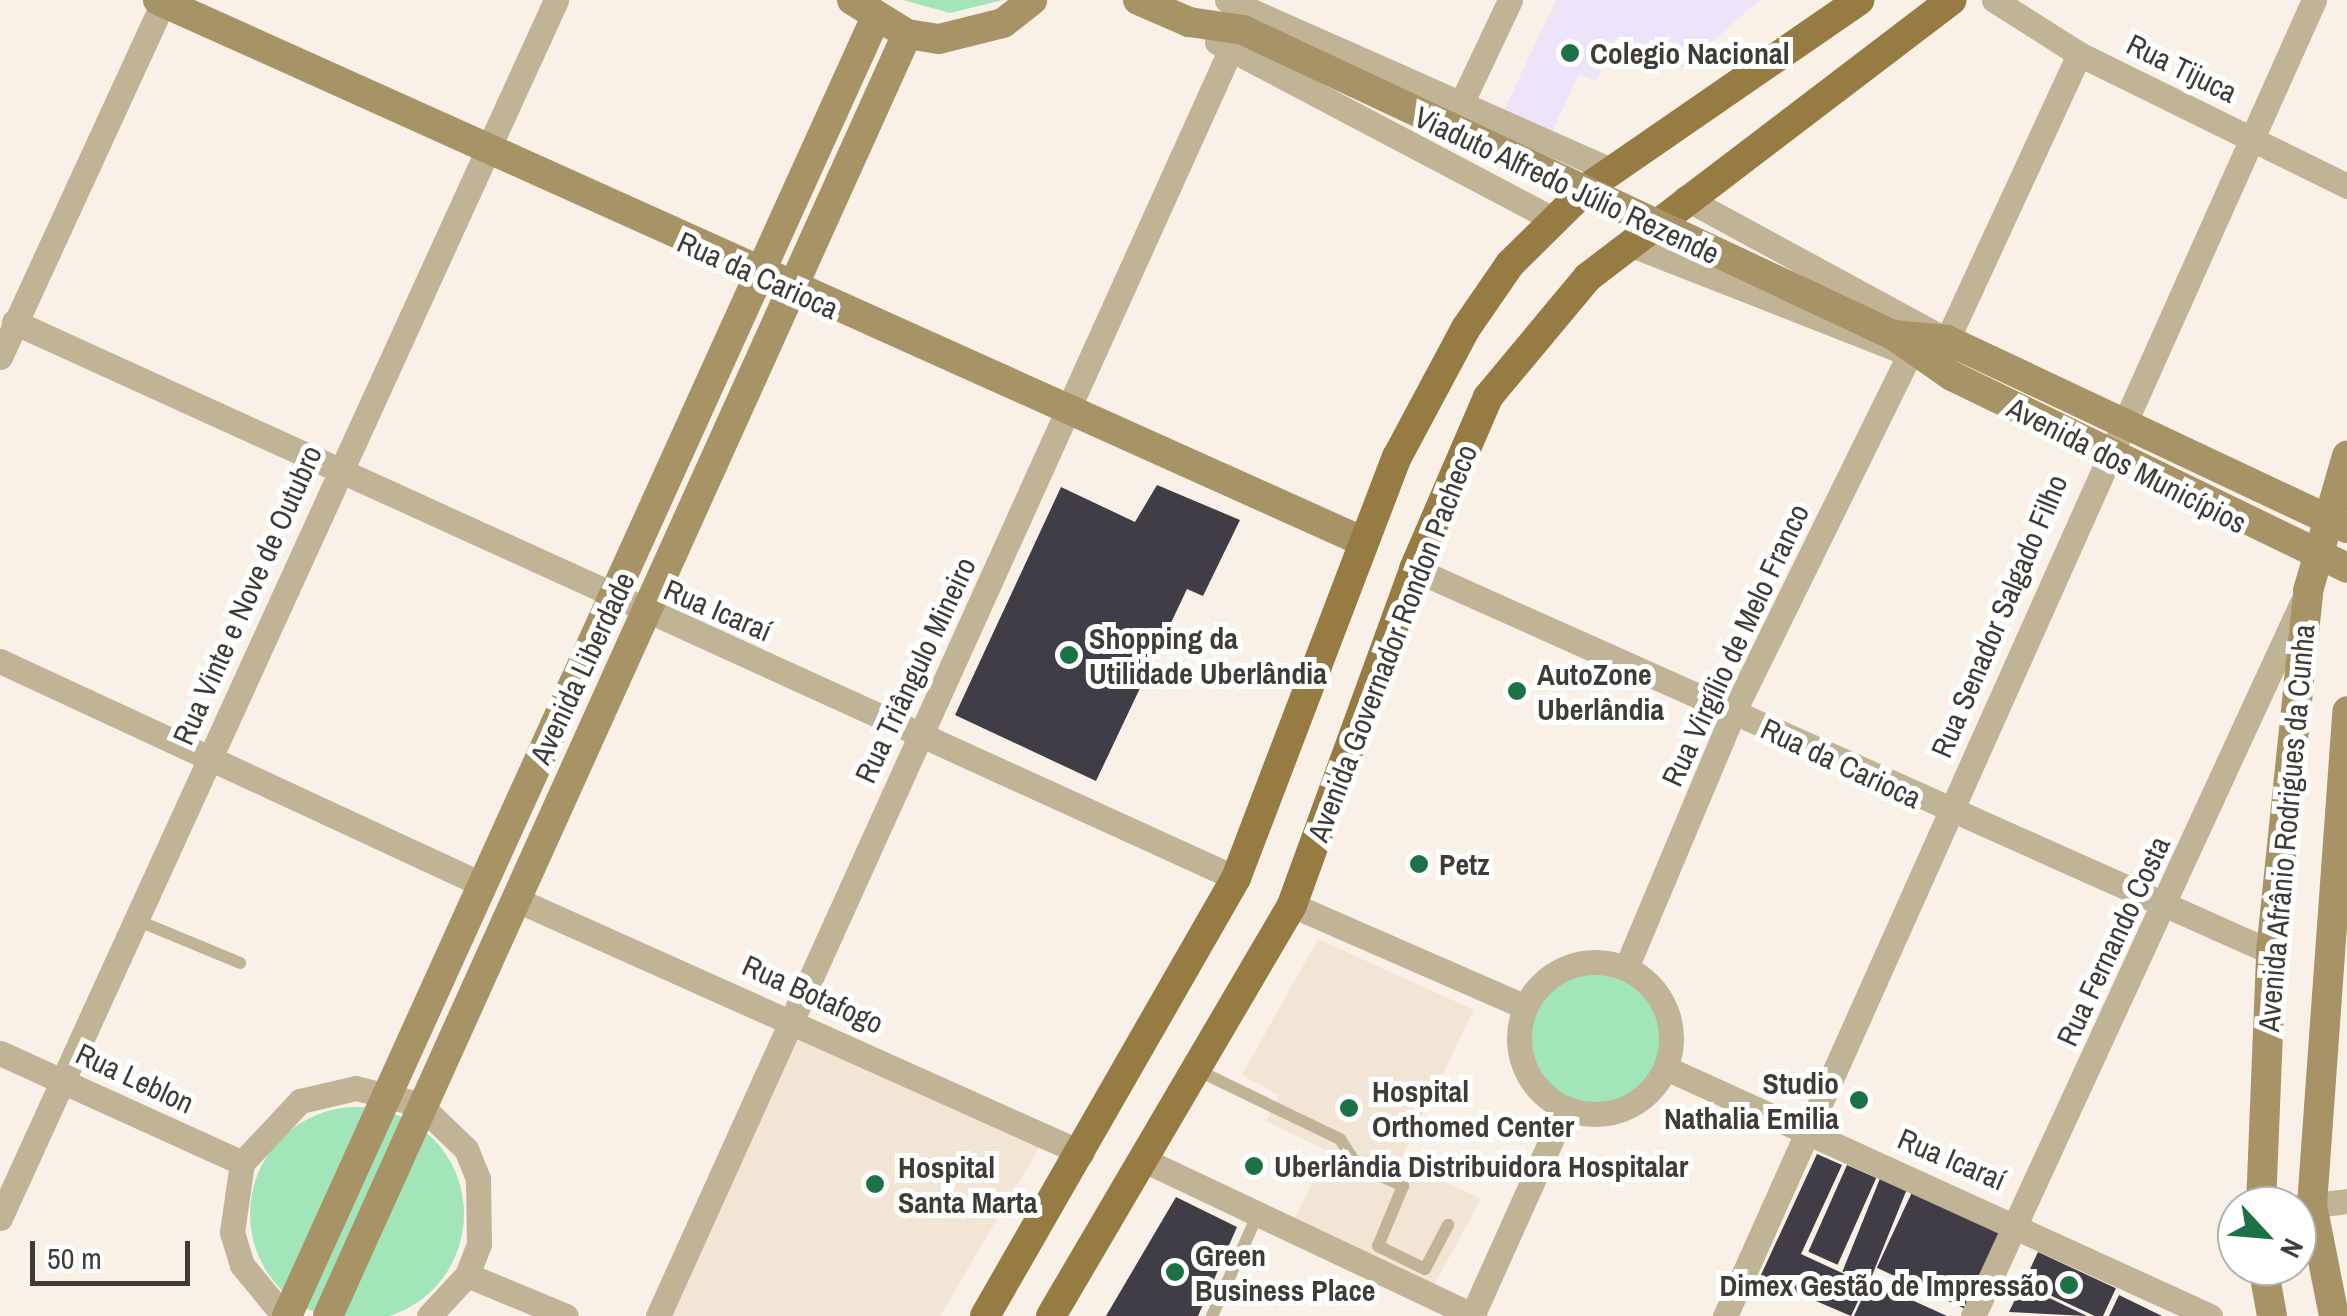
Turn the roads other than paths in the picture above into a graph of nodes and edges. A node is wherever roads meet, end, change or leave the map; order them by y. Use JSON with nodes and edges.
{"nodes":[{"id":1,"x":556,"y":0,"type":"edge"},
{"id":2,"x":1032,"y":0,"type":"edge"},
{"id":3,"x":1138,"y":0,"type":"edge"},
{"id":4,"x":1218,"y":0,"type":"edge"},
{"id":5,"x":1510,"y":0,"type":"edge"},
{"id":6,"x":1860,"y":0,"type":"edge"},
{"id":7,"x":1951,"y":0,"type":"edge"},
{"id":8,"x":1994,"y":0,"type":"edge"},
{"id":9,"x":2314,"y":0,"type":"edge"},
{"id":10,"x":162,"y":1,"type":"edge"},
{"id":11,"x":864,"y":9,"type":"edge"},
{"id":12,"x":1241,"y":18,"type":"edge"},
{"id":13,"x":906,"y":34,"type":"junction"},
{"id":14,"x":2078,"y":54,"type":"junction"},
{"id":15,"x":1460,"y":106,"type":"junction"},
{"id":16,"x":1514,"y":129,"type":"junction"},
{"id":17,"x":2253,"y":139,"type":"junction"},
{"id":18,"x":486,"y":152,"type":"junction"},
{"id":19,"x":1610,"y":170,"type":"junction"},
{"id":20,"x":1488,"y":179,"type":"junction"},
{"id":21,"x":2347,"y":186,"type":"edge"},
{"id":22,"x":1685,"y":198,"type":"junction"},
{"id":23,"x":1555,"y":220,"type":"junction"},
{"id":24,"x":1756,"y":239,"type":"junction"},
{"id":25,"x":1629,"y":244,"type":"junction"},
{"id":26,"x":762,"y":278,"type":"junction"},
{"id":27,"x":1738,"y":286,"type":"junction"},
{"id":28,"x":792,"y":290,"type":"junction"},
{"id":29,"x":14,"y":322,"type":"junction"},
{"id":30,"x":1948,"y":340,"type":"junction"},
{"id":31,"x":1902,"y":344,"type":"junction"},
{"id":32,"x":0,"y":357,"type":"edge"},
{"id":33,"x":1071,"y":409,"type":"junction"},
{"id":34,"x":2117,"y":426,"type":"junction"},
{"id":35,"x":2104,"y":454,"type":"junction"},
{"id":36,"x":2347,"y":456,"type":"edge"},
{"id":37,"x":338,"y":473,"type":"junction"},
{"id":38,"x":2336,"y":524,"type":"edge"},
{"id":39,"x":1362,"y":541,"type":"junction"},
{"id":40,"x":2314,"y":558,"type":"junction"},
{"id":41,"x":2347,"y":568,"type":"edge"},
{"id":42,"x":1414,"y":569,"type":"junction"},
{"id":43,"x":2308,"y":591,"type":"junction"},
{"id":44,"x":615,"y":600,"type":"junction"},
{"id":45,"x":644,"y":614,"type":"junction"},
{"id":46,"x":0,"y":662,"type":"edge"},
{"id":47,"x":2347,"y":711,"type":"edge"},
{"id":48,"x":1733,"y":713,"type":"junction"},
{"id":49,"x":922,"y":732,"type":"junction"},
{"id":50,"x":208,"y":758,"type":"junction"},
{"id":51,"x":1950,"y":813,"type":"junction"},
{"id":52,"x":1236,"y":878,"type":"junction"},
{"id":53,"x":481,"y":884,"type":"junction"},
{"id":54,"x":515,"y":899,"type":"junction"},
{"id":55,"x":1292,"y":905,"type":"junction"},
{"id":56,"x":2164,"y":910,"type":"junction"},
{"id":57,"x":134,"y":919,"type":"junction"},
{"id":58,"x":2337,"y":932,"type":"edge"},
{"id":59,"x":2271,"y":952,"type":"junction"},
{"id":60,"x":240,"y":963,"type":"dead end"},
{"id":61,"x":1626,"y":968,"type":"junction"},
{"id":62,"x":1526,"y":1007,"type":"junction"},
{"id":63,"x":790,"y":1018,"type":"junction"},
{"id":64,"x":0,"y":1052,"type":"edge"},
{"id":65,"x":1666,"y":1068,"type":"junction"},
{"id":66,"x":1198,"y":1070,"type":"junction"},
{"id":67,"x":60,"y":1080,"type":"junction"},
{"id":68,"x":384,"y":1090,"type":"junction"},
{"id":69,"x":419,"y":1104,"type":"junction"},
{"id":70,"x":1565,"y":1109,"type":"junction"},
{"id":71,"x":1804,"y":1131,"type":"junction"},
{"id":72,"x":1082,"y":1153,"type":"junction"},
{"id":73,"x":1146,"y":1161,"type":"junction"},
{"id":74,"x":242,"y":1163,"type":"junction"},
{"id":75,"x":2262,"y":1186,"type":"edge"},
{"id":76,"x":2307,"y":1186,"type":"edge"},
{"id":77,"x":2347,"y":1201,"type":"edge"},
{"id":78,"x":2317,"y":1205,"type":"edge"},
{"id":79,"x":1258,"y":1216,"type":"junction"},
{"id":80,"x":0,"y":1218,"type":"edge"},
{"id":81,"x":2017,"y":1222,"type":"junction"},
{"id":82,"x":1448,"y":1225,"type":"dead end"},
{"id":83,"x":2317,"y":1252,"type":"edge"},
{"id":84,"x":467,"y":1274,"type":"junction"},
{"id":85,"x":2260,"y":1286,"type":"edge"},
{"id":86,"x":2265,"y":1286,"type":"edge"},
{"id":87,"x":285,"y":1316,"type":"edge"},
{"id":88,"x":328,"y":1316,"type":"edge"},
{"id":89,"x":429,"y":1316,"type":"edge"},
{"id":90,"x":566,"y":1316,"type":"edge"},
{"id":91,"x":658,"y":1316,"type":"edge"},
{"id":92,"x":985,"y":1316,"type":"edge"},
{"id":93,"x":1051,"y":1316,"type":"edge"},
{"id":94,"x":1212,"y":1316,"type":"edge"},
{"id":95,"x":1473,"y":1316,"type":"edge"},
{"id":96,"x":1725,"y":1316,"type":"edge"},
{"id":97,"x":1973,"y":1316,"type":"edge"},
{"id":98,"x":2210,"y":1316,"type":"edge"},
{"id":99,"x":2249,"y":1316,"type":"edge"},
{"id":100,"x":2272,"y":1316,"type":"edge"},
{"id":101,"x":2334,"y":1316,"type":"edge"}],
"edges":[{"from":1,"to":18,"type":"street","name":"Rua Vinte e Nove de Outubro"},
{"from":2,"to":13,"type":"street"},
{"from":3,"to":12,"type":"street"},
{"from":4,"to":12,"type":"street"},
{"from":5,"to":15,"type":"street"},
{"from":6,"to":19,"type":"main road","name":"Avenida Governador Rondon Pacheco"},
{"from":7,"to":22,"type":"main road","name":"Avenida Governador Rondon Pacheco"},
{"from":8,"to":14,"type":"street","name":"Rua Tijuca"},
{"from":9,"to":17,"type":"street","name":"Rua Senador Salgado Filho"},
{"from":10,"to":18,"type":"street","name":"Rua da Carioca"},
{"from":10,"to":29,"type":"street"},
{"from":11,"to":13,"type":"street"},
{"from":11,"to":26,"type":"street","name":"Avenida Liberdade"},
{"from":12,"to":15,"type":"street"},
{"from":12,"to":20,"type":"street"},
{"from":12,"to":31,"type":"street","name":"Viaduto Alfredo Júlio Rezende","bridge":true},
{"from":12,"to":33,"type":"street","name":"Rua Triângulo Mineiro"},
{"from":13,"to":28,"type":"street","name":"Avenida Liberdade"},
{"from":14,"to":17,"type":"street","name":"Rua Tijuca"},
{"from":14,"to":30,"type":"street"},
{"from":15,"to":16,"type":"street"},
{"from":16,"to":19,"type":"street"},
{"from":16,"to":20,"type":"street"},
{"from":17,"to":21,"type":"street","name":"Rua Tijuca"},
{"from":17,"to":34,"type":"street","name":"Rua Senador Salgado Filho"},
{"from":18,"to":26,"type":"street","name":"Rua da Carioca"},
{"from":18,"to":37,"type":"street","name":"Rua Vinte e Nove de Outubro"},
{"from":19,"to":23,"type":"main road","name":"Avenida Governador Rondon Pacheco"},
{"from":20,"to":23,"type":"street"},
{"from":22,"to":24,"type":"street","name":"Avenida dos Municípios"},
{"from":22,"to":25,"type":"main road","name":"Avenida Governador Rondon Pacheco"},
{"from":23,"to":39,"type":"main road","name":"Avenida Governador Rondon Pacheco"},
{"from":24,"to":27,"type":"street"},
{"from":24,"to":30,"type":"street","name":"Avenida dos Municípios"},
{"from":25,"to":27,"type":"street","name":"Avenida dos Municípios"},
{"from":25,"to":42,"type":"main road","name":"Avenida Governador Rondon Pacheco"},
{"from":26,"to":28,"type":"street","name":"Rua da Carioca"},
{"from":26,"to":44,"type":"street","name":"Avenida Liberdade"},
{"from":27,"to":31,"type":"street","name":"Avenida dos Municípios"},
{"from":28,"to":33,"type":"street","name":"Rua da Carioca"},
{"from":28,"to":45,"type":"street","name":"Avenida Liberdade"},
{"from":29,"to":32,"type":"street"},
{"from":29,"to":37,"type":"street","name":"Rua Icaraí"},
{"from":30,"to":31,"type":"street","name":"Avenida dos Municípios"},
{"from":30,"to":34,"type":"street","name":"Avenida dos Municípios"},
{"from":31,"to":35,"type":"street","name":"Avenida dos Municípios"},
{"from":31,"to":48,"type":"street","name":"Rua Virgílio de Melo Franco"},
{"from":33,"to":39,"type":"street","name":"Rua da Carioca"},
{"from":33,"to":49,"type":"street","name":"Rua Triângulo Mineiro"},
{"from":34,"to":35,"type":"street","name":"Rua Senador Salgado Filho"},
{"from":34,"to":38,"type":"street","name":"Avenida dos Municípios"},
{"from":35,"to":40,"type":"street","name":"Avenida dos Municípios"},
{"from":35,"to":51,"type":"street","name":"Rua Senador Salgado Filho"},
{"from":36,"to":38,"type":"street","name":"Avenida Afrânio Rodrigues da Cunha"},
{"from":37,"to":44,"type":"street","name":"Rua Icaraí"},
{"from":37,"to":50,"type":"street","name":"Rua Vinte e Nove de Outubro"},
{"from":38,"to":40,"type":"street","name":"Avenida Afrânio Rodrigues da Cunha"},
{"from":39,"to":52,"type":"main road","name":"Avenida Governador Rondon Pacheco"},
{"from":40,"to":41,"type":"street","name":"Avenida dos Municípios"},
{"from":40,"to":43,"type":"street","name":"Avenida Afrânio Rodrigues da Cunha"},
{"from":42,"to":48,"type":"street","name":"Rua da Carioca"},
{"from":42,"to":55,"type":"main road","name":"Avenida Governador Rondon Pacheco"},
{"from":43,"to":56,"type":"street","name":"Rua Fernando Costa"},
{"from":43,"to":59,"type":"street","name":"Avenida Afrânio Rodrigues da Cunha"},
{"from":44,"to":45,"type":"street","name":"Rua Icaraí"},
{"from":44,"to":53,"type":"street","name":"Avenida Liberdade"},
{"from":45,"to":49,"type":"street","name":"Rua Icaraí"},
{"from":45,"to":54,"type":"street","name":"Avenida Liberdade"},
{"from":46,"to":50,"type":"street"},
{"from":47,"to":58,"type":"street","name":"Avenida Afrânio Rodrigues da Cunha"},
{"from":48,"to":51,"type":"street","name":"Rua da Carioca"},
{"from":48,"to":61,"type":"street","name":"Rua Virgílio de Melo Franco"},
{"from":49,"to":52,"type":"street","name":"Rua Icaraí"},
{"from":49,"to":63,"type":"street","name":"Rua Triângulo Mineiro"},
{"from":50,"to":53,"type":"street"},
{"from":50,"to":57,"type":"street","name":"Rua Vinte e Nove de Outubro"},
{"from":51,"to":56,"type":"street","name":"Rua da Carioca"},
{"from":51,"to":71,"type":"street","name":"Rua Senador Salgado Filho"},
{"from":52,"to":72,"type":"main road","name":"Avenida Governador Rondon Pacheco"},
{"from":53,"to":68,"type":"street","name":"Avenida Liberdade"},
{"from":54,"to":63,"type":"street","name":"Rua Botafogo"},
{"from":54,"to":69,"type":"street","name":"Avenida Liberdade"},
{"from":55,"to":62,"type":"street"},
{"from":55,"to":66,"type":"main road","name":"Avenida Governador Rondon Pacheco"},
{"from":56,"to":59,"type":"street","name":"Rua da Carioca"},
{"from":56,"to":81,"type":"street","name":"Rua Fernando Costa"},
{"from":57,"to":60,"type":"lane"},
{"from":57,"to":67,"type":"street","name":"Rua Vinte e Nove de Outubro"},
{"from":58,"to":76,"type":"street","name":"Avenida Afrânio Rodrigues da Cunha"},
{"from":59,"to":75,"type":"street","name":"Avenida Afrânio Rodrigues da Cunha"},
{"from":61,"to":62,"type":"street"},
{"from":61,"to":65,"type":"street"},
{"from":62,"to":70,"type":"street"},
{"from":63,"to":72,"type":"street","name":"Rua Botafogo"},
{"from":63,"to":91,"type":"street","name":"Rua Triângulo Mineiro"},
{"from":64,"to":67,"type":"street","name":"Rua Leblon"},
{"from":65,"to":70,"type":"street"},
{"from":65,"to":71,"type":"street","name":"Rua Icaraí"},
{"from":66,"to":73,"type":"main road","name":"Avenida Governador Rondon Pacheco"},
{"from":66,"to":82,"type":"lane"},
{"from":67,"to":74,"type":"street","name":"Rua Leblon"},
{"from":67,"to":80,"type":"street","name":"Rua Vinte e Nove de Outubro"},
{"from":68,"to":69,"type":"street"},
{"from":68,"to":74,"type":"street"},
{"from":68,"to":87,"type":"street","name":"Avenida Liberdade"},
{"from":69,"to":84,"type":"street"},
{"from":69,"to":88,"type":"street","name":"Avenida Liberdade"},
{"from":70,"to":95,"type":"street"},
{"from":71,"to":81,"type":"street","name":"Rua Icaraí"},
{"from":71,"to":96,"type":"street","name":"Rua Senador Salgado Filho"},
{"from":72,"to":92,"type":"main road","name":"Avenida Governador Rondon Pacheco"},
{"from":73,"to":79,"type":"street"},
{"from":73,"to":93,"type":"main road","name":"Avenida Governador Rondon Pacheco"},
{"from":74,"to":87,"type":"street"},
{"from":77,"to":78,"type":"street"},
{"from":79,"to":94,"type":"lane"},
{"from":79,"to":95,"type":"street"},
{"from":81,"to":97,"type":"street","name":"Rua Fernando Costa"},
{"from":81,"to":98,"type":"street","name":"Rua Icaraí"},
{"from":83,"to":101,"type":"street","name":"Avenida Afrânio Rodrigues da Cunha"},
{"from":84,"to":89,"type":"street"},
{"from":84,"to":90,"type":"street"},
{"from":85,"to":99,"type":"street"},
{"from":86,"to":100,"type":"street"}]}
